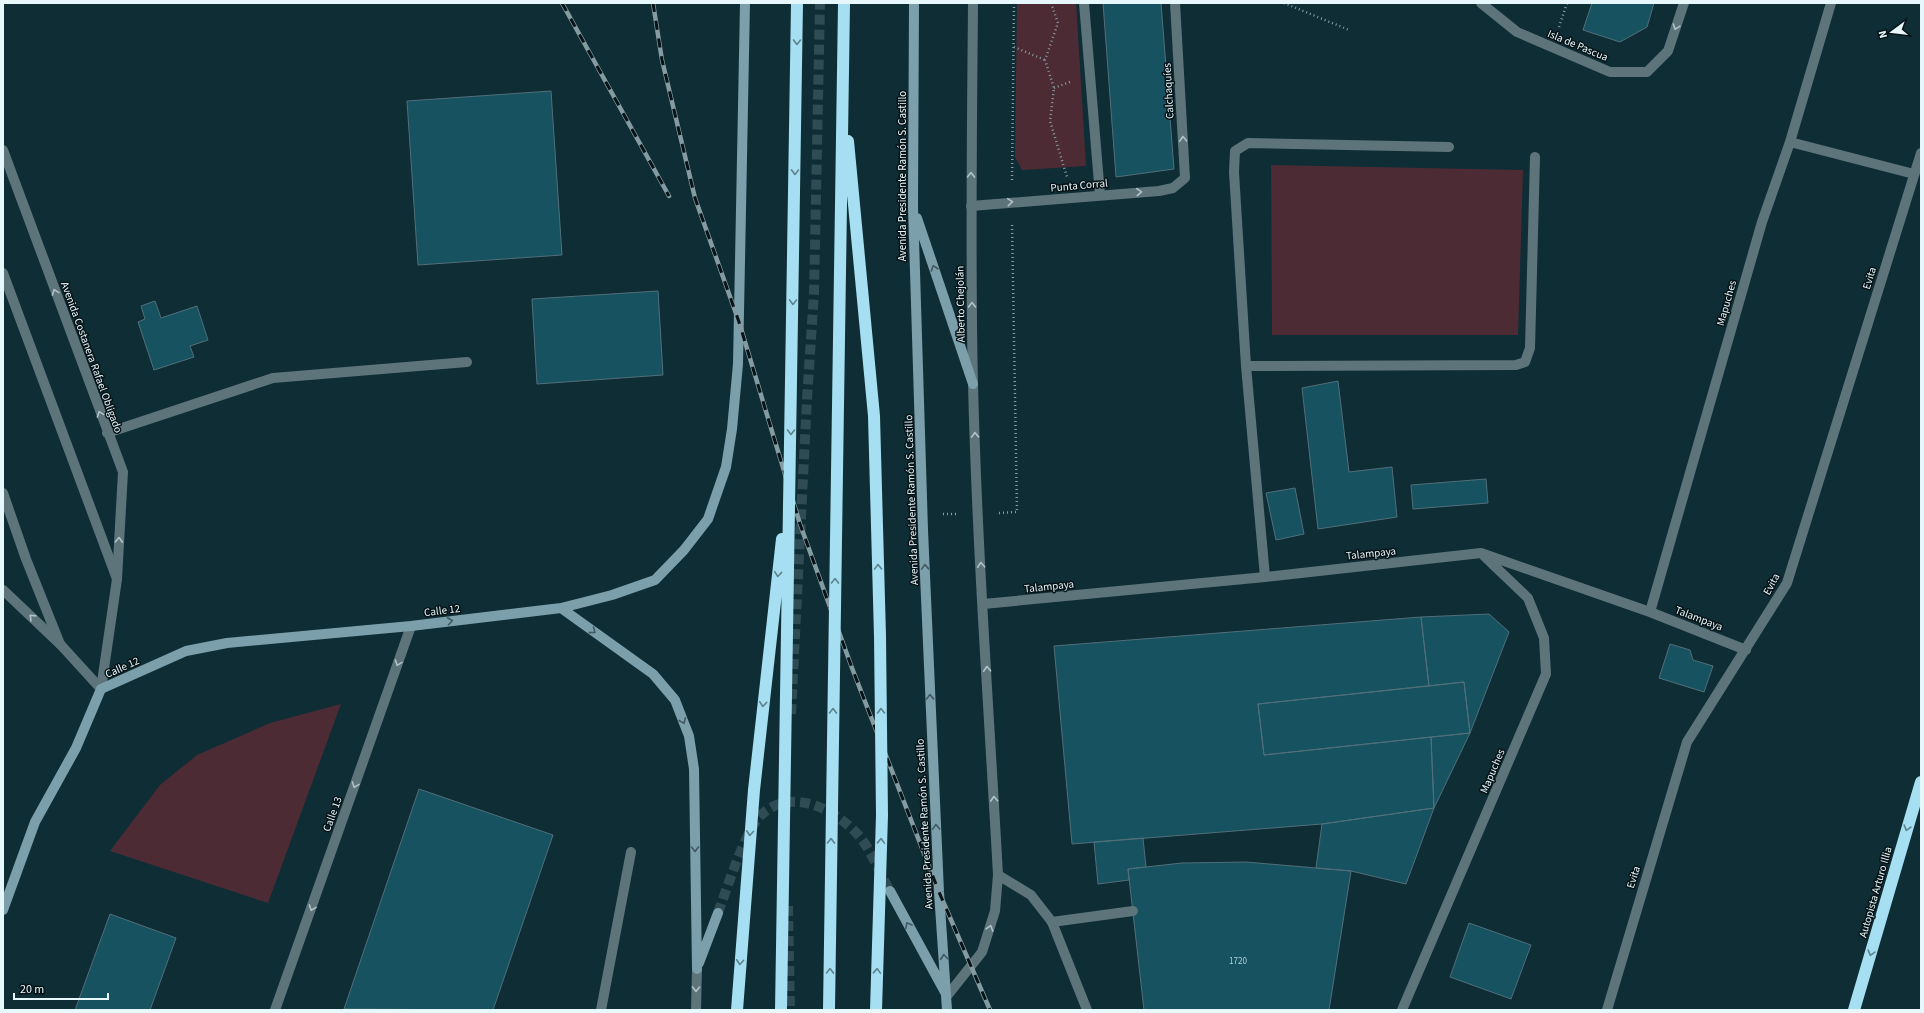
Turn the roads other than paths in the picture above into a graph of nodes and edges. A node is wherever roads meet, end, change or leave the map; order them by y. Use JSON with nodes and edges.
{"nodes":[{"id":1,"x":745,"y":3,"type":"edge"},
{"id":2,"x":797,"y":3,"type":"edge"},
{"id":3,"x":844,"y":3,"type":"edge"},
{"id":4,"x":914,"y":3,"type":"edge"},
{"id":5,"x":973,"y":3,"type":"edge"},
{"id":6,"x":1084,"y":3,"type":"edge"},
{"id":7,"x":1175,"y":3,"type":"edge"},
{"id":8,"x":1481,"y":3,"type":"edge"},
{"id":9,"x":1684,"y":3,"type":"edge"},
{"id":10,"x":1831,"y":3,"type":"edge"},
{"id":11,"x":842,"y":80,"type":"junction"},
{"id":12,"x":1790,"y":142,"type":"junction"},
{"id":13,"x":1450,"y":147,"type":"dead end"},
{"id":14,"x":3,"y":150,"type":"edge"},
{"id":15,"x":1921,"y":153,"type":"edge"},
{"id":16,"x":1535,"y":157,"type":"dead end"},
{"id":17,"x":1914,"y":174,"type":"junction"},
{"id":18,"x":1185,"y":178,"type":"joint"},
{"id":19,"x":1100,"y":195,"type":"junction"},
{"id":20,"x":971,"y":206,"type":"junction"},
{"id":21,"x":913,"y":207,"type":"junction"},
{"id":22,"x":3,"y":273,"type":"edge"},
{"id":23,"x":467,"y":362,"type":"dead end"},
{"id":24,"x":1246,"y":366,"type":"junction"},
{"id":25,"x":973,"y":384,"type":"junction"},
{"id":26,"x":107,"y":433,"type":"junction"},
{"id":27,"x":790,"y":466,"type":"junction"},
{"id":28,"x":3,"y":493,"type":"edge"},
{"id":29,"x":1481,"y":553,"type":"junction"},
{"id":30,"x":1265,"y":577,"type":"junction"},
{"id":31,"x":117,"y":579,"type":"junction"},
{"id":32,"x":3,"y":590,"type":"edge"},
{"id":33,"x":983,"y":604,"type":"junction"},
{"id":34,"x":562,"y":608,"type":"junction"},
{"id":35,"x":1650,"y":612,"type":"junction"},
{"id":36,"x":412,"y":626,"type":"junction"},
{"id":37,"x":60,"y":644,"type":"junction"},
{"id":38,"x":1746,"y":650,"type":"junction"},
{"id":39,"x":101,"y":689,"type":"junction"},
{"id":40,"x":1921,"y":782,"type":"edge"},
{"id":41,"x":631,"y":852,"type":"dead end"},
{"id":42,"x":998,"y":875,"type":"junction"},
{"id":43,"x":890,"y":891,"type":"tunnel mouth"},
{"id":44,"x":3,"y":910,"type":"edge"},
{"id":45,"x":1133,"y":911,"type":"dead end"},
{"id":46,"x":718,"y":913,"type":"tunnel mouth"},
{"id":47,"x":1052,"y":922,"type":"junction"},
{"id":48,"x":696,"y":969,"type":"junction"},
{"id":49,"x":947,"y":996,"type":"junction"},
{"id":50,"x":275,"y":1010,"type":"edge"},
{"id":51,"x":601,"y":1010,"type":"edge"},
{"id":52,"x":696,"y":1010,"type":"edge"},
{"id":53,"x":738,"y":1010,"type":"edge"},
{"id":54,"x":781,"y":1010,"type":"edge"},
{"id":55,"x":829,"y":1010,"type":"edge"},
{"id":56,"x":876,"y":1010,"type":"edge"},
{"id":57,"x":947,"y":1010,"type":"edge"},
{"id":58,"x":954,"y":1010,"type":"edge"},
{"id":59,"x":1087,"y":1010,"type":"edge"},
{"id":60,"x":1402,"y":1010,"type":"edge"},
{"id":61,"x":1607,"y":1010,"type":"edge"},
{"id":62,"x":1854,"y":1010,"type":"edge"}],
"edges":[{"from":1,"to":34,"type":"main road","name":"Calle 12"},
{"from":2,"to":27,"type":"highway","one_way":true,"bridge":true},
{"from":3,"to":11,"type":"highway","bridge":true},
{"from":4,"to":21,"type":"main road","name":"Avenida Presidente Ramón S. Castillo"},
{"from":20,"to":5,"type":"street","name":"Alberto Chejolán","one_way":true},
{"from":6,"to":19,"type":"street"},
{"from":18,"to":7,"type":"street","name":"Calchaquíes","one_way":true},
{"from":9,"to":8,"type":"street","name":"Isla de Pascua","one_way":true},
{"from":10,"to":12,"type":"street","name":"Mapuches"},
{"from":55,"to":11,"type":"highway","one_way":true,"bridge":true},
{"from":56,"to":11,"type":"highway","one_way":true,"bridge":true},
{"from":12,"to":17,"type":"street"},
{"from":12,"to":35,"type":"street","name":"Mapuches"},
{"from":13,"to":24,"type":"street"},
{"from":26,"to":14,"type":"street","name":"Avenida Costanera Rafael Obligado","one_way":true},
{"from":15,"to":17,"type":"street","name":"Evita"},
{"from":16,"to":24,"type":"street"},
{"from":17,"to":38,"type":"street","name":"Evita"},
{"from":19,"to":18,"type":"street","name":"Punta Corral","one_way":true},
{"from":20,"to":19,"type":"street","name":"Punta Corral","one_way":true},
{"from":25,"to":20,"type":"street","name":"Alberto Chejolán","one_way":true},
{"from":25,"to":21,"type":"main road","one_way":true},
{"from":49,"to":21,"type":"main road","name":"Avenida Presidente Ramón S. Castillo","one_way":true},
{"from":22,"to":31,"type":"street","name":"Avenida Costanera Rafael Obligado"},
{"from":23,"to":26,"type":"street"},
{"from":24,"to":30,"type":"street"},
{"from":33,"to":25,"type":"street","name":"Alberto Chejolán","one_way":true},
{"from":31,"to":26,"type":"street","name":"Avenida Costanera Rafael Obligado","one_way":true},
{"from":27,"to":53,"type":"highway","one_way":true,"bridge":true},
{"from":27,"to":54,"type":"highway","bridge":true},
{"from":28,"to":37,"type":"street"},
{"from":29,"to":30,"type":"street","name":"Talampaya"},
{"from":29,"to":35,"type":"street","name":"Talampaya"},
{"from":29,"to":60,"type":"street","name":"Mapuches"},
{"from":30,"to":33,"type":"street","name":"Talampaya"},
{"from":31,"to":39,"type":"street","name":"Avenida Costanera Rafael Obligado"},
{"from":37,"to":32,"type":"street","one_way":true},
{"from":42,"to":33,"type":"street","one_way":true},
{"from":36,"to":34,"type":"main road","name":"Calle 12","one_way":true},
{"from":34,"to":48,"type":"main road","one_way":true},
{"from":35,"to":38,"type":"street","name":"Talampaya"},
{"from":36,"to":39,"type":"main road","name":"Calle 12"},
{"from":36,"to":50,"type":"street","name":"Calle 13","one_way":true},
{"from":37,"to":39,"type":"street"},
{"from":38,"to":61,"type":"street","name":"Evita"},
{"from":39,"to":44,"type":"main road","name":"Avenida Costanera Rafael Obligado"},
{"from":40,"to":62,"type":"highway","name":"Autopista Arturo Illia","one_way":true},
{"from":41,"to":51,"type":"street"},
{"from":42,"to":47,"type":"street"},
{"from":49,"to":42,"type":"street","one_way":true},
{"from":49,"to":43,"type":"main road","one_way":true},
{"from":45,"to":47,"type":"street"},
{"from":46,"to":48,"type":"main road"},
{"from":47,"to":59,"type":"street"},
{"from":48,"to":52,"type":"street","one_way":true},
{"from":49,"to":57,"type":"main road","name":"Avenida Presidente Ramón S. Castillo"},
{"from":49,"to":58,"type":"main road"}]}
